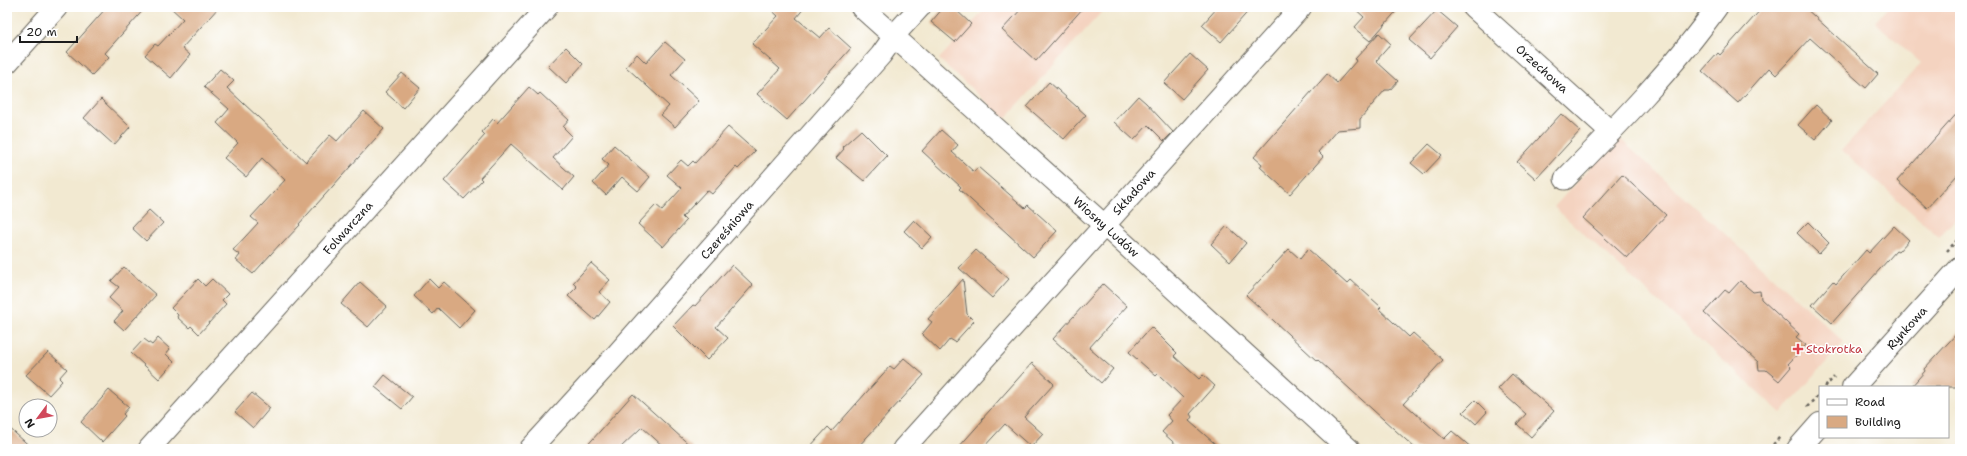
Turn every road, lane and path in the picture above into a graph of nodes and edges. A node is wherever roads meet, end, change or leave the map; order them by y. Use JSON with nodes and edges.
{"nodes":[{"id":1,"x":57,"y":7,"type":"edge"},
{"id":2,"x":547,"y":7,"type":"edge"},
{"id":3,"x":861,"y":7,"type":"edge"},
{"id":4,"x":920,"y":7,"type":"edge"},
{"id":5,"x":1301,"y":7,"type":"edge"},
{"id":6,"x":1473,"y":7,"type":"edge"},
{"id":7,"x":1717,"y":7,"type":"edge"},
{"id":8,"x":894,"y":37,"type":"junction"},
{"id":9,"x":7,"y":63,"type":"edge"},
{"id":10,"x":1611,"y":132,"type":"junction"},
{"id":11,"x":1565,"y":179,"type":"dead end"},
{"id":12,"x":1104,"y":225,"type":"junction"},
{"id":13,"x":1960,"y":268,"type":"edge"},
{"id":14,"x":1855,"y":386,"type":"edge"},
{"id":15,"x":1819,"y":425,"type":"edge"},
{"id":16,"x":1343,"y":447,"type":"edge"},
{"id":17,"x":149,"y":449,"type":"edge"},
{"id":18,"x":530,"y":449,"type":"edge"},
{"id":19,"x":903,"y":449,"type":"edge"},
{"id":20,"x":1798,"y":449,"type":"edge"}],
"edges":[{"from":1,"to":9,"type":"street"},
{"from":2,"to":17,"type":"street","name":"Folwarczna"},
{"from":3,"to":8,"type":"street","name":"Wiosny Ludów"},
{"from":4,"to":8,"type":"street","name":"Czereśniowa"},
{"from":5,"to":12,"type":"street","name":"Składowa"},
{"from":6,"to":10,"type":"street","name":"Orzechowa"},
{"from":7,"to":10,"type":"street"},
{"from":8,"to":12,"type":"street","name":"Wiosny Ludów"},
{"from":8,"to":18,"type":"street","name":"Czereśniowa"},
{"from":10,"to":11,"type":"street"},
{"from":12,"to":16,"type":"street","name":"Wiosny Ludów"},
{"from":12,"to":19,"type":"street","name":"Składowa"},
{"from":13,"to":14,"type":"street","name":"Rynkowa"},
{"from":15,"to":20,"type":"street"}]}
